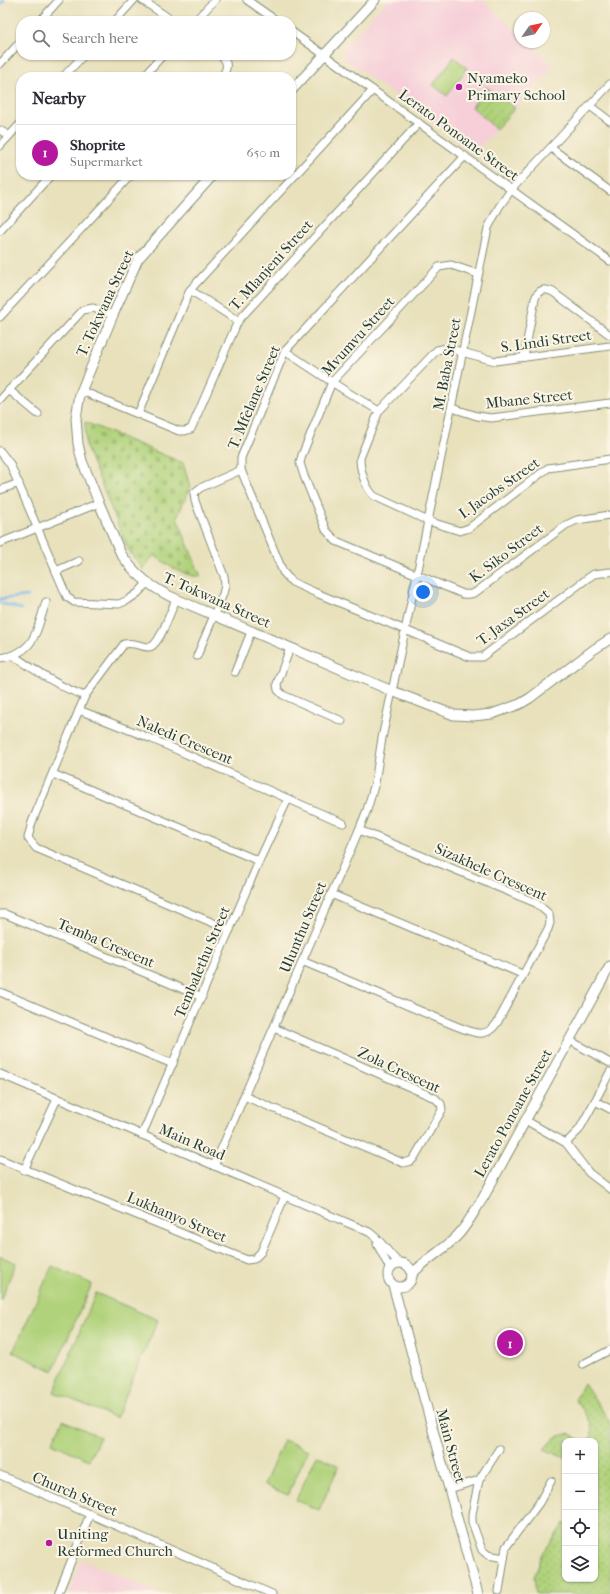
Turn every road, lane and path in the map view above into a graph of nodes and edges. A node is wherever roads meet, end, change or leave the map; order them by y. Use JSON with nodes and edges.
{"nodes":[{"id":1,"x":59,"y":0,"type":"edge"},
{"id":2,"x":134,"y":0,"type":"edge"},
{"id":3,"x":142,"y":0,"type":"edge"},
{"id":4,"x":214,"y":0,"type":"edge"},
{"id":5,"x":247,"y":0,"type":"edge"},
{"id":6,"x":375,"y":0,"type":"edge"},
{"id":7,"x":45,"y":16,"type":"edge"},
{"id":8,"x":120,"y":16,"type":"edge"},
{"id":9,"x":166,"y":16,"type":"edge"},
{"id":10,"x":200,"y":16,"type":"edge"},
{"id":11,"x":270,"y":16,"type":"edge"},
{"id":12,"x":296,"y":35,"type":"edge"},
{"id":13,"x":16,"y":47,"type":"edge"},
{"id":14,"x":324,"y":55,"type":"junction"},
{"id":15,"x":79,"y":60,"type":"edge"},
{"id":16,"x":158,"y":60,"type":"edge"},
{"id":17,"x":225,"y":60,"type":"edge"},
{"id":18,"x":0,"y":64,"type":"edge"},
{"id":19,"x":68,"y":72,"type":"edge"},
{"id":20,"x":148,"y":72,"type":"edge"},
{"id":21,"x":225,"y":72,"type":"edge"},
{"id":22,"x":610,"y":84,"type":"edge"},
{"id":23,"x":296,"y":86,"type":"edge"},
{"id":24,"x":373,"y":90,"type":"junction"},
{"id":25,"x":590,"y":106,"type":"junction"},
{"id":26,"x":610,"y":121,"type":"edge"},
{"id":27,"x":419,"y":123,"type":"junction"},
{"id":28,"x":16,"y":128,"type":"edge"},
{"id":29,"x":0,"y":130,"type":"edge"},
{"id":30,"x":9,"y":136,"type":"junction"},
{"id":31,"x":0,"y":146,"type":"edge"},
{"id":32,"x":551,"y":148,"type":"junction"},
{"id":33,"x":464,"y":156,"type":"junction"},
{"id":34,"x":296,"y":174,"type":"edge"},
{"id":35,"x":46,"y":180,"type":"edge"},
{"id":36,"x":126,"y":180,"type":"edge"},
{"id":37,"x":208,"y":180,"type":"edge"},
{"id":38,"x":291,"y":180,"type":"edge"},
{"id":39,"x":511,"y":190,"type":"junction"},
{"id":40,"x":610,"y":190,"type":"edge"},
{"id":41,"x":0,"y":231,"type":"edge"},
{"id":42,"x":610,"y":261,"type":"edge"},
{"id":43,"x":478,"y":274,"type":"junction"},
{"id":44,"x":190,"y":290,"type":"junction"},
{"id":45,"x":113,"y":315,"type":"junction"},
{"id":46,"x":0,"y":317,"type":"edge"},
{"id":47,"x":238,"y":321,"type":"junction"},
{"id":48,"x":610,"y":334,"type":"edge"},
{"id":49,"x":610,"y":346,"type":"edge"},
{"id":50,"x":285,"y":351,"type":"junction"},
{"id":51,"x":462,"y":352,"type":"junction"},
{"id":52,"x":524,"y":357,"type":"junction"},
{"id":53,"x":332,"y":382,"type":"junction"},
{"id":54,"x":9,"y":390,"type":"junction"},
{"id":55,"x":82,"y":391,"type":"junction"},
{"id":56,"x":0,"y":400,"type":"edge"},
{"id":57,"x":610,"y":403,"type":"edge"},
{"id":58,"x":452,"y":408,"type":"junction"},
{"id":59,"x":379,"y":412,"type":"junction"},
{"id":60,"x":38,"y":414,"type":"dead end"},
{"id":61,"x":138,"y":414,"type":"junction"},
{"id":62,"x":0,"y":451,"type":"edge"},
{"id":63,"x":610,"y":460,"type":"edge"},
{"id":64,"x":241,"y":470,"type":"junction"},
{"id":65,"x":19,"y":483,"type":"junction"},
{"id":66,"x":0,"y":490,"type":"edge"},
{"id":67,"x":99,"y":503,"type":"junction"},
{"id":68,"x":610,"y":516,"type":"edge"},
{"id":69,"x":428,"y":521,"type":"junction"},
{"id":70,"x":37,"y":528,"type":"junction"},
{"id":71,"x":0,"y":543,"type":"edge"},
{"id":72,"x":79,"y":561,"type":"dead end"},
{"id":73,"x":56,"y":570,"type":"junction"},
{"id":74,"x":610,"y":572,"type":"edge"},
{"id":75,"x":417,"y":576,"type":"junction"},
{"id":76,"x":147,"y":582,"type":"junction"},
{"id":77,"x":176,"y":599,"type":"junction"},
{"id":78,"x":46,"y":602,"type":"dead end"},
{"id":79,"x":214,"y":616,"type":"junction"},
{"id":80,"x":405,"y":630,"type":"junction"},
{"id":81,"x":251,"y":632,"type":"junction"},
{"id":82,"x":610,"y":639,"type":"edge"},
{"id":83,"x":290,"y":648,"type":"junction"},
{"id":84,"x":14,"y":656,"type":"junction"},
{"id":85,"x":197,"y":656,"type":"dead end"},
{"id":86,"x":0,"y":658,"type":"edge"},
{"id":87,"x":236,"y":672,"type":"dead end"},
{"id":88,"x":392,"y":691,"type":"junction"},
{"id":89,"x":85,"y":696,"type":"junction"},
{"id":90,"x":79,"y":710,"type":"junction"},
{"id":91,"x":342,"y":721,"type":"dead end"},
{"id":92,"x":53,"y":774,"type":"junction"},
{"id":93,"x":288,"y":799,"type":"junction"},
{"id":94,"x":343,"y":823,"type":"dead end"},
{"id":95,"x":359,"y":830,"type":"junction"},
{"id":96,"x":259,"y":861,"type":"junction"},
{"id":97,"x":331,"y":894,"type":"junction"},
{"id":98,"x":0,"y":914,"type":"edge"},
{"id":99,"x":230,"y":930,"type":"junction"},
{"id":100,"x":302,"y":961,"type":"junction"},
{"id":101,"x":610,"y":966,"type":"edge"},
{"id":102,"x":522,"y":974,"type":"junction"},
{"id":103,"x":0,"y":992,"type":"edge"},
{"id":104,"x":202,"y":997,"type":"junction"},
{"id":105,"x":274,"y":1028,"type":"junction"},
{"id":106,"x":569,"y":1040,"type":"junction"},
{"id":107,"x":173,"y":1064,"type":"junction"},
{"id":108,"x":610,"y":1064,"type":"edge"},
{"id":109,"x":610,"y":1072,"type":"edge"},
{"id":110,"x":0,"y":1074,"type":"edge"},
{"id":111,"x":244,"y":1096,"type":"junction"},
{"id":112,"x":57,"y":1099,"type":"junction"},
{"id":113,"x":595,"y":1101,"type":"junction"},
{"id":114,"x":610,"y":1109,"type":"edge"},
{"id":115,"x":525,"y":1120,"type":"junction"},
{"id":116,"x":142,"y":1135,"type":"junction"},
{"id":117,"x":566,"y":1144,"type":"junction"},
{"id":118,"x":0,"y":1159,"type":"edge"},
{"id":119,"x":214,"y":1166,"type":"junction"},
{"id":120,"x":24,"y":1170,"type":"junction"},
{"id":121,"x":610,"y":1189,"type":"edge"},
{"id":122,"x":285,"y":1196,"type":"junction"},
{"id":123,"x":373,"y":1235,"type":"junction"},
{"id":124,"x":425,"y":1260,"type":"junction"},
{"id":125,"x":402,"y":1263,"type":"junction"},
{"id":126,"x":390,"y":1269,"type":"junction"},
{"id":127,"x":412,"y":1274,"type":"junction"},
{"id":128,"x":393,"y":1285,"type":"junction"},
{"id":129,"x":404,"y":1286,"type":"junction"},
{"id":130,"x":400,"y":1305,"type":"junction"},
{"id":131,"x":610,"y":1350,"type":"edge"},
{"id":132,"x":583,"y":1364,"type":"dead end"},
{"id":133,"x":499,"y":1449,"type":"dead end"},
{"id":134,"x":0,"y":1475,"type":"edge"},
{"id":135,"x":479,"y":1480,"type":"junction"},
{"id":136,"x":551,"y":1481,"type":"dead end"},
{"id":137,"x":449,"y":1490,"type":"junction"},
{"id":138,"x":90,"y":1514,"type":"junction"},
{"id":139,"x":504,"y":1558,"type":"junction"},
{"id":140,"x":499,"y":1591,"type":"dead end"},
{"id":141,"x":58,"y":1594,"type":"edge"},
{"id":142,"x":272,"y":1594,"type":"edge"},
{"id":143,"x":477,"y":1594,"type":"edge"}],
"edges":[{"from":1,"to":7,"type":"street"},
{"from":2,"to":8,"type":"street"},
{"from":3,"to":9,"type":"street"},
{"from":4,"to":10,"type":"street"},
{"from":5,"to":11,"type":"street"},
{"from":6,"to":14,"type":"street"},
{"from":12,"to":14,"type":"street","name":"Lerato Ponoane Street"},
{"from":13,"to":18,"type":"street"},
{"from":14,"to":23,"type":"street"},
{"from":14,"to":24,"type":"street","name":"Lerato Ponoane Street"},
{"from":15,"to":19,"type":"street"},
{"from":16,"to":20,"type":"street"},
{"from":17,"to":21,"type":"street"},
{"from":22,"to":25,"type":"street","name":"M. Baba Street"},
{"from":24,"to":27,"type":"street","name":"Lerato Ponoane Street"},
{"from":24,"to":34,"type":"street"},
{"from":25,"to":26,"type":"street"},
{"from":25,"to":32,"type":"street","name":"M. Baba Street"},
{"from":27,"to":33,"type":"street","name":"Lerato Ponoane Street"},
{"from":27,"to":47,"type":"street","name":"T. Mlanjeni Street"},
{"from":28,"to":30,"type":"street"},
{"from":29,"to":30,"type":"street"},
{"from":30,"to":31,"type":"street"},
{"from":32,"to":39,"type":"street","name":"M. Baba Street"},
{"from":32,"to":40,"type":"street"},
{"from":33,"to":39,"type":"street","name":"Lerato Ponoane Street"},
{"from":33,"to":50,"type":"street","name":"T. Mfelane Street"},
{"from":35,"to":41,"type":"street"},
{"from":36,"to":46,"type":"street"},
{"from":37,"to":45,"type":"street","name":"T. Tokwana Street"},
{"from":38,"to":44,"type":"street"},
{"from":39,"to":42,"type":"street","name":"Lerato Ponoane Street"},
{"from":39,"to":43,"type":"street","name":"M. Baba Street"},
{"from":43,"to":51,"type":"street","name":"M. Baba Street"},
{"from":43,"to":53,"type":"street","name":"Mvumvu Street"},
{"from":44,"to":47,"type":"street"},
{"from":44,"to":61,"type":"street"},
{"from":45,"to":54,"type":"street"},
{"from":45,"to":55,"type":"street","name":"T. Tokwana Street"},
{"from":47,"to":61,"type":"street","name":"T. Mlanjeni Street"},
{"from":48,"to":52,"type":"street"},
{"from":49,"to":52,"type":"street","name":"S. Lindi Street"},
{"from":50,"to":53,"type":"street"},
{"from":50,"to":64,"type":"street","name":"T. Mfelane Street"},
{"from":51,"to":52,"type":"street","name":"S. Lindi Street"},
{"from":51,"to":58,"type":"street","name":"M. Baba Street"},
{"from":51,"to":59,"type":"street","name":"S. Lindi Street"},
{"from":53,"to":59,"type":"street"},
{"from":53,"to":75,"type":"street","name":"Mvumvu Street"},
{"from":54,"to":56,"type":"street"},
{"from":54,"to":60,"type":"street"},
{"from":55,"to":61,"type":"street","name":"T. Mlanjeni Street"},
{"from":55,"to":67,"type":"street","name":"T. Tokwana Street"},
{"from":57,"to":58,"type":"street","name":"Mbane Street"},
{"from":58,"to":69,"type":"street","name":"M. Baba Street"},
{"from":59,"to":69,"type":"street"},
{"from":62,"to":65,"type":"street"},
{"from":63,"to":69,"type":"street","name":"I. Jacobs Street"},
{"from":64,"to":79,"type":"street"},
{"from":64,"to":80,"type":"street","name":"T. Mfelane Street"},
{"from":65,"to":66,"type":"street"},
{"from":65,"to":70,"type":"street"},
{"from":67,"to":70,"type":"street"},
{"from":67,"to":76,"type":"street","name":"T. Tokwana Street"},
{"from":68,"to":75,"type":"street","name":"K. Siko Street"},
{"from":69,"to":75,"type":"street","name":"M. Baba Street"},
{"from":70,"to":71,"type":"street"},
{"from":70,"to":73,"type":"street"},
{"from":72,"to":73,"type":"street"},
{"from":73,"to":76,"type":"street"},
{"from":74,"to":80,"type":"street","name":"T. Jaxa Street"},
{"from":75,"to":80,"type":"street","name":"M. Baba Street"},
{"from":76,"to":77,"type":"street","name":"T. Tokwana Street"},
{"from":77,"to":79,"type":"street","name":"T. Tokwana Street"},
{"from":77,"to":89,"type":"street"},
{"from":78,"to":84,"type":"street"},
{"from":79,"to":81,"type":"street","name":"T. Tokwana Street"},
{"from":79,"to":85,"type":"street"},
{"from":80,"to":88,"type":"street","name":"M. Baba Street"},
{"from":81,"to":83,"type":"street","name":"T. Tokwana Street"},
{"from":81,"to":87,"type":"street"},
{"from":82,"to":88,"type":"street","name":"T. Tokwana Street"},
{"from":83,"to":88,"type":"street","name":"T. Tokwana Street"},
{"from":83,"to":91,"type":"street"},
{"from":84,"to":86,"type":"street"},
{"from":84,"to":89,"type":"street"},
{"from":88,"to":95,"type":"street","name":"Ulunthu Street"},
{"from":89,"to":90,"type":"street"},
{"from":90,"to":92,"type":"street"},
{"from":90,"to":93,"type":"street","name":"Naledi Crescent"},
{"from":92,"to":96,"type":"street"},
{"from":92,"to":99,"type":"street"},
{"from":93,"to":94,"type":"street","name":"Naledi Crescent"},
{"from":93,"to":96,"type":"street","name":"Tembalethu Street"},
{"from":95,"to":97,"type":"street","name":"Ulunthu Street"},
{"from":95,"to":102,"type":"street","name":"Sizakhele Crescent"},
{"from":96,"to":99,"type":"street","name":"Tembalethu Street"},
{"from":97,"to":100,"type":"street","name":"Ulunthu Street"},
{"from":97,"to":102,"type":"street"},
{"from":98,"to":104,"type":"street","name":"Temba Crescent"},
{"from":99,"to":104,"type":"street","name":"Tembalethu Street"},
{"from":100,"to":102,"type":"street","name":"Sizakhele Crescent"},
{"from":100,"to":105,"type":"street","name":"Ulunthu Street"},
{"from":101,"to":106,"type":"street","name":"Lerato Ponoane Street"},
{"from":103,"to":107,"type":"street"},
{"from":104,"to":107,"type":"street","name":"Tembalethu Street"},
{"from":105,"to":111,"type":"street","name":"Ulunthu Street"},
{"from":105,"to":111,"type":"street","name":"Zola Crescent"},
{"from":106,"to":108,"type":"street"},
{"from":106,"to":115,"type":"street","name":"Lerato Ponoane Street"},
{"from":107,"to":116,"type":"street","name":"Tembalethu Street"},
{"from":109,"to":113,"type":"street"},
{"from":110,"to":112,"type":"street","name":"Main Road"},
{"from":111,"to":119,"type":"street","name":"Ulunthu Street"},
{"from":112,"to":116,"type":"street","name":"Main Road"},
{"from":112,"to":120,"type":"street"},
{"from":113,"to":114,"type":"street"},
{"from":113,"to":117,"type":"street"},
{"from":115,"to":117,"type":"street"},
{"from":115,"to":124,"type":"street","name":"Lerato Ponoane Street"},
{"from":116,"to":119,"type":"street","name":"Main Road"},
{"from":117,"to":121,"type":"street"},
{"from":118,"to":120,"type":"street","name":"Lukhanyo Street"},
{"from":119,"to":122,"type":"street","name":"Main Road"},
{"from":120,"to":122,"type":"street","name":"Lukhanyo Street"},
{"from":122,"to":123,"type":"street","name":"Main Road"},
{"from":123,"to":125,"type":"street","name":"Main Road"},
{"from":123,"to":126,"type":"street"},
{"from":124,"to":125,"type":"street","name":"Lerato Ponoane Street"},
{"from":124,"to":127,"type":"street","name":"Lerato Ponoane Street"},
{"from":125,"to":126,"type":"street"},
{"from":125,"to":127,"type":"street"},
{"from":126,"to":128,"type":"street"},
{"from":127,"to":129,"type":"street"},
{"from":128,"to":129,"type":"street"},
{"from":128,"to":130,"type":"street","name":"Main Street"},
{"from":129,"to":130,"type":"street","name":"Main Street"},
{"from":130,"to":137,"type":"street","name":"Main Street"},
{"from":131,"to":132,"type":"street"},
{"from":133,"to":135,"type":"street"},
{"from":134,"to":138,"type":"street","name":"Church Street"},
{"from":135,"to":137,"type":"street"},
{"from":135,"to":139,"type":"street"},
{"from":136,"to":139,"type":"street"},
{"from":137,"to":143,"type":"street","name":"Main Street"},
{"from":138,"to":141,"type":"street"},
{"from":138,"to":142,"type":"street","name":"Church Street"},
{"from":139,"to":140,"type":"street"}]}
